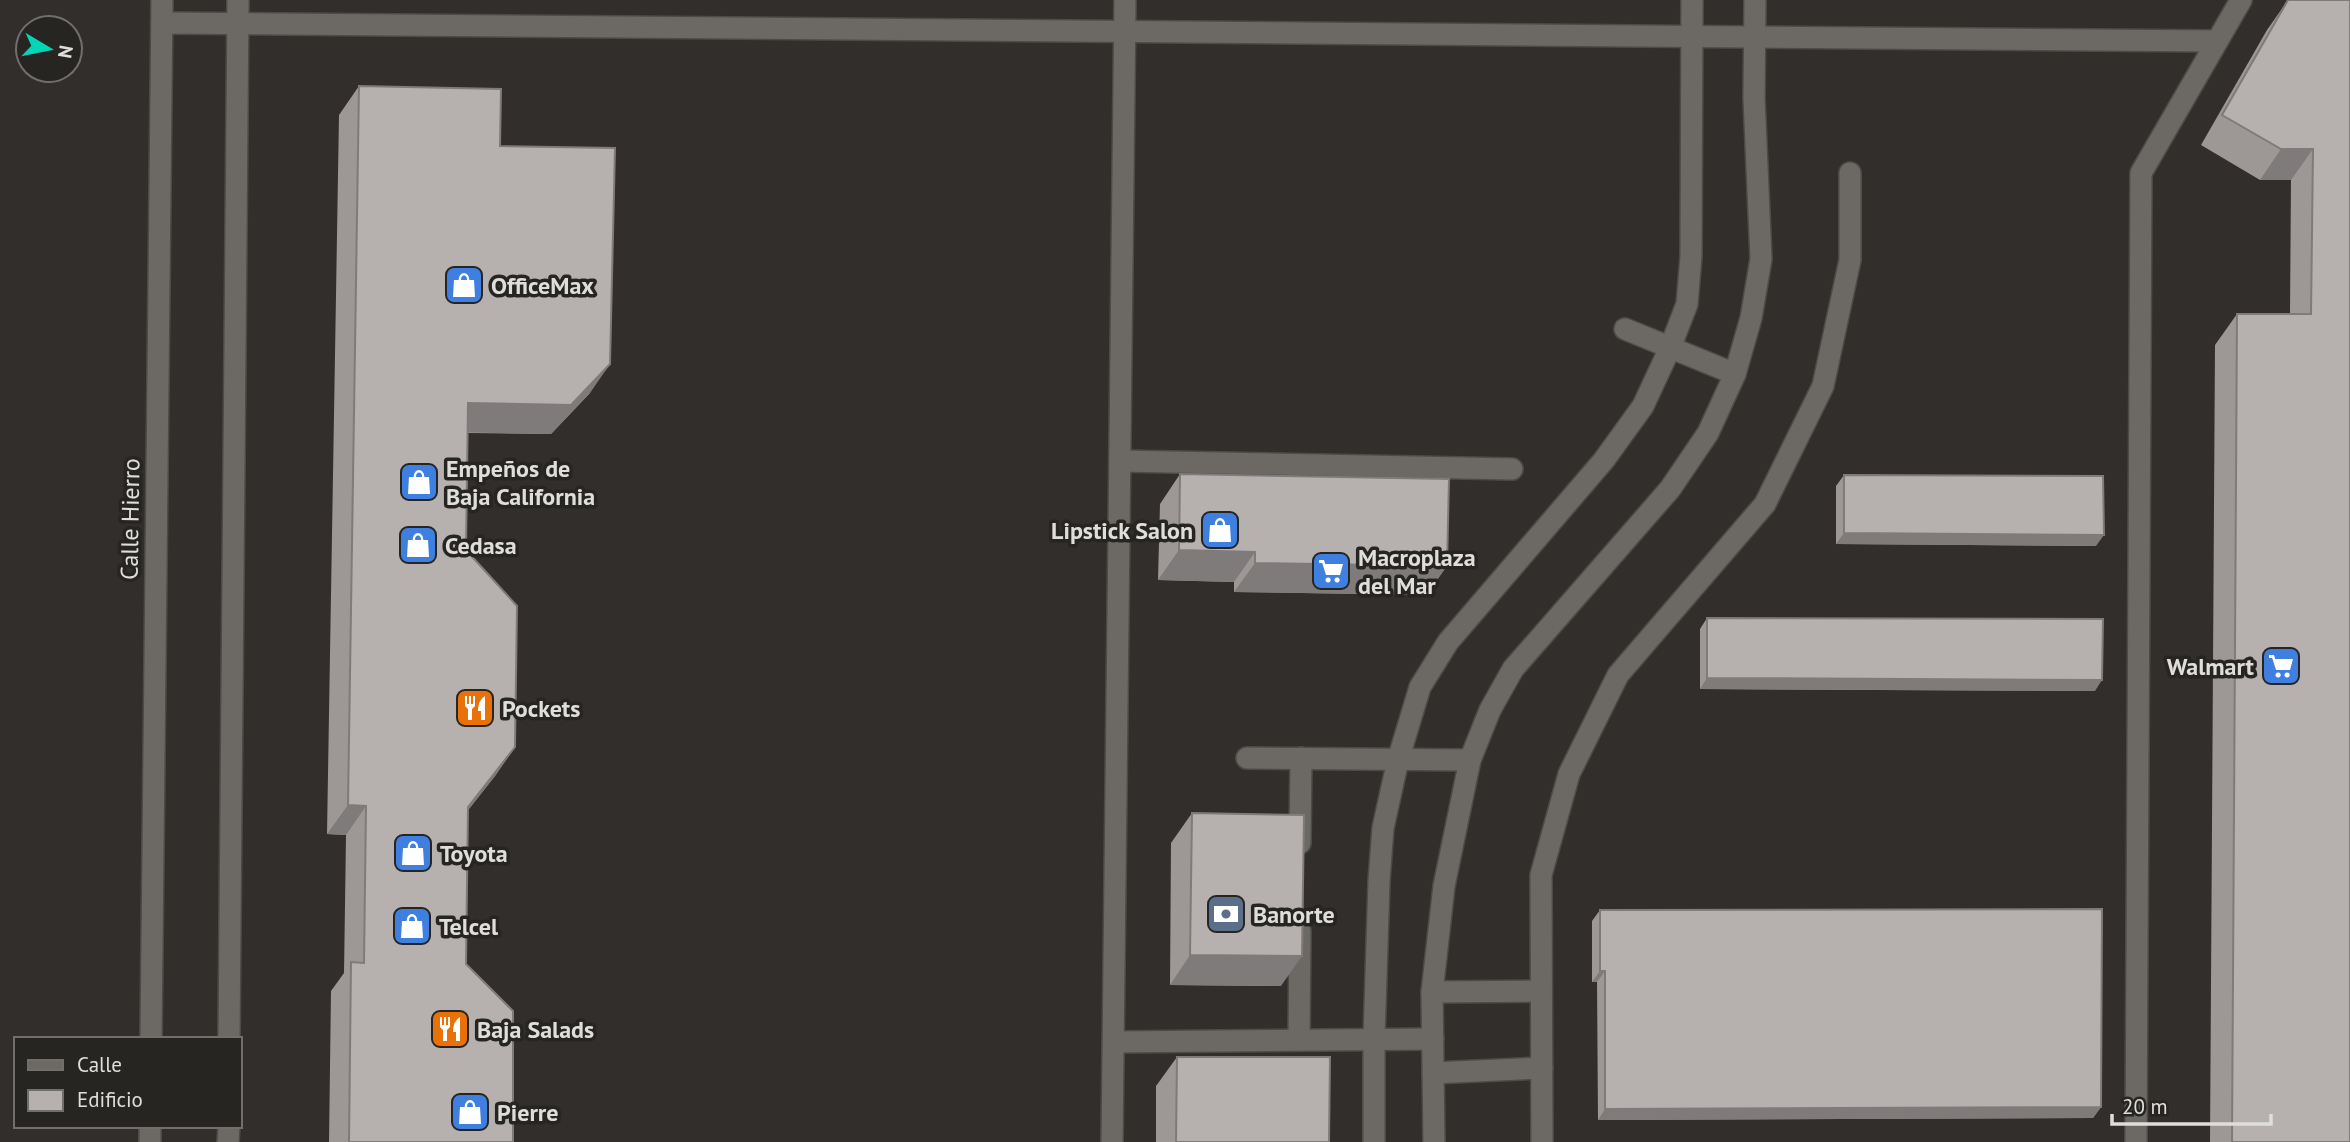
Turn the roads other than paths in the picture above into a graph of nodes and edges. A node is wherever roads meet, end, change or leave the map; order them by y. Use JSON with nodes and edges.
{"nodes":[{"id":1,"x":162,"y":0,"type":"edge"},
{"id":2,"x":238,"y":0,"type":"edge"},
{"id":3,"x":1125,"y":0,"type":"edge"},
{"id":4,"x":1692,"y":0,"type":"edge"},
{"id":5,"x":1755,"y":0,"type":"edge"},
{"id":6,"x":2241,"y":0,"type":"edge"},
{"id":7,"x":162,"y":23,"type":"junction"},
{"id":8,"x":237,"y":23,"type":"junction"},
{"id":9,"x":1124,"y":31,"type":"junction"},
{"id":10,"x":1692,"y":37,"type":"junction"},
{"id":11,"x":1754,"y":37,"type":"junction"},
{"id":12,"x":2217,"y":41,"type":"junction"},
{"id":13,"x":1850,"y":173,"type":"dead end"},
{"id":14,"x":1625,"y":329,"type":"dead end"},
{"id":15,"x":1670,"y":348,"type":"junction"},
{"id":16,"x":1735,"y":374,"type":"junction"},
{"id":17,"x":1120,"y":461,"type":"junction"},
{"id":18,"x":1512,"y":469,"type":"dead end"},
{"id":19,"x":1247,"y":758,"type":"dead end"},
{"id":20,"x":1300,"y":758,"type":"junction"},
{"id":21,"x":1398,"y":760,"type":"junction"},
{"id":22,"x":1470,"y":760,"type":"junction"},
{"id":23,"x":1300,"y":865,"type":"edge"},
{"id":24,"x":1300,"y":905,"type":"edge"},
{"id":25,"x":1541,"y":991,"type":"junction"},
{"id":26,"x":1432,"y":992,"type":"junction"},
{"id":27,"x":151,"y":1037,"type":"edge"},
{"id":28,"x":229,"y":1037,"type":"edge"},
{"id":29,"x":1374,"y":1039,"type":"junction"},
{"id":30,"x":1433,"y":1039,"type":"junction"},
{"id":31,"x":1299,"y":1040,"type":"junction"},
{"id":32,"x":1114,"y":1042,"type":"junction"},
{"id":33,"x":1542,"y":1068,"type":"junction"},
{"id":34,"x":1433,"y":1073,"type":"junction"},
{"id":35,"x":1112,"y":1142,"type":"edge"},
{"id":36,"x":1374,"y":1142,"type":"edge"},
{"id":37,"x":1434,"y":1142,"type":"edge"},
{"id":38,"x":1542,"y":1142,"type":"edge"},
{"id":39,"x":2137,"y":1142,"type":"edge"}],
"edges":[{"from":1,"to":7,"type":"street","name":"Calle Hierro"},
{"from":2,"to":8,"type":"street"},
{"from":3,"to":9,"type":"street"},
{"from":4,"to":10,"type":"street"},
{"from":5,"to":11,"type":"street"},
{"from":6,"to":12,"type":"street"},
{"from":7,"to":8,"type":"street"},
{"from":7,"to":27,"type":"street","name":"Calle Hierro"},
{"from":8,"to":9,"type":"street"},
{"from":8,"to":28,"type":"street"},
{"from":9,"to":10,"type":"street"},
{"from":9,"to":17,"type":"street"},
{"from":10,"to":11,"type":"street"},
{"from":10,"to":15,"type":"street"},
{"from":11,"to":12,"type":"street"},
{"from":11,"to":16,"type":"street"},
{"from":12,"to":39,"type":"street"},
{"from":13,"to":25,"type":"street"},
{"from":14,"to":15,"type":"street"},
{"from":15,"to":16,"type":"street"},
{"from":15,"to":21,"type":"street"},
{"from":16,"to":22,"type":"street"},
{"from":17,"to":18,"type":"street"},
{"from":17,"to":32,"type":"street"},
{"from":19,"to":20,"type":"street"},
{"from":20,"to":21,"type":"street"},
{"from":20,"to":23,"type":"street"},
{"from":21,"to":22,"type":"street"},
{"from":21,"to":29,"type":"street"},
{"from":22,"to":26,"type":"street"},
{"from":24,"to":31,"type":"street"},
{"from":25,"to":26,"type":"street"},
{"from":25,"to":33,"type":"street"},
{"from":26,"to":30,"type":"street"},
{"from":29,"to":30,"type":"street"},
{"from":29,"to":31,"type":"street"},
{"from":29,"to":36,"type":"street"},
{"from":30,"to":34,"type":"street"},
{"from":31,"to":32,"type":"street"},
{"from":32,"to":35,"type":"street"},
{"from":33,"to":34,"type":"street"},
{"from":33,"to":38,"type":"street"},
{"from":34,"to":37,"type":"street"}]}
